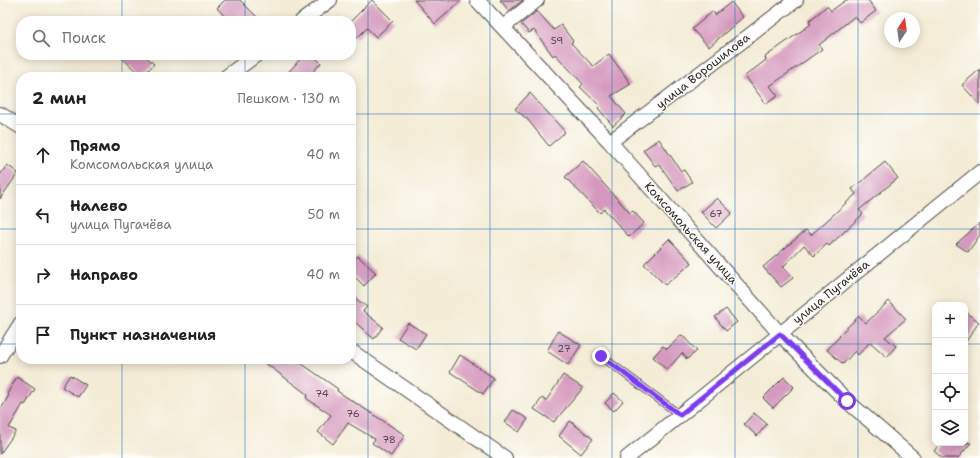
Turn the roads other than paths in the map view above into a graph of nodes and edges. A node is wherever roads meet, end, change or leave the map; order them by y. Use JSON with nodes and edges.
{"nodes":[{"id":1,"x":330,"y":0,"type":"edge"},
{"id":2,"x":477,"y":0,"type":"edge"},
{"id":3,"x":537,"y":0,"type":"edge"},
{"id":4,"x":796,"y":0,"type":"edge"},
{"id":5,"x":309,"y":16,"type":"edge"},
{"id":6,"x":503,"y":27,"type":"junction"},
{"id":7,"x":249,"y":60,"type":"edge"},
{"id":8,"x":233,"y":72,"type":"edge"},
{"id":9,"x":0,"y":114,"type":"edge"},
{"id":10,"x":16,"y":125,"type":"edge"},
{"id":11,"x":610,"y":142,"type":"junction"},
{"id":12,"x":980,"y":172,"type":"edge"},
{"id":13,"x":16,"y":331,"type":"edge"},
{"id":14,"x":780,"y":334,"type":"junction"},
{"id":15,"x":356,"y":354,"type":"edge"},
{"id":16,"x":0,"y":356,"type":"edge"},
{"id":17,"x":601,"y":356,"type":"dead end"},
{"id":18,"x":680,"y":415,"type":"junction"},
{"id":19,"x":505,"y":458,"type":"edge"},
{"id":20,"x":627,"y":458,"type":"edge"},
{"id":21,"x":913,"y":458,"type":"edge"}],
"edges":[{"from":1,"to":5,"type":"street"},
{"from":2,"to":6,"type":"street","name":"Комсомольская улица"},
{"from":3,"to":6,"type":"street"},
{"from":4,"to":11,"type":"street","name":"улица Ворошилова"},
{"from":6,"to":11,"type":"street","name":"Комсомольская улица"},
{"from":7,"to":8,"type":"street"},
{"from":9,"to":10,"type":"street"},
{"from":11,"to":14,"type":"street","name":"Комсомольская улица"},
{"from":12,"to":14,"type":"street","name":"улица Пугачёва"},
{"from":13,"to":16,"type":"street"},
{"from":14,"to":18,"type":"street","name":"улица Пугачёва"},
{"from":14,"to":21,"type":"street","name":"Комсомольская улица"},
{"from":15,"to":19,"type":"street"},
{"from":17,"to":18,"type":"lane"},
{"from":18,"to":20,"type":"street","name":"улица Пугачёва"}]}
